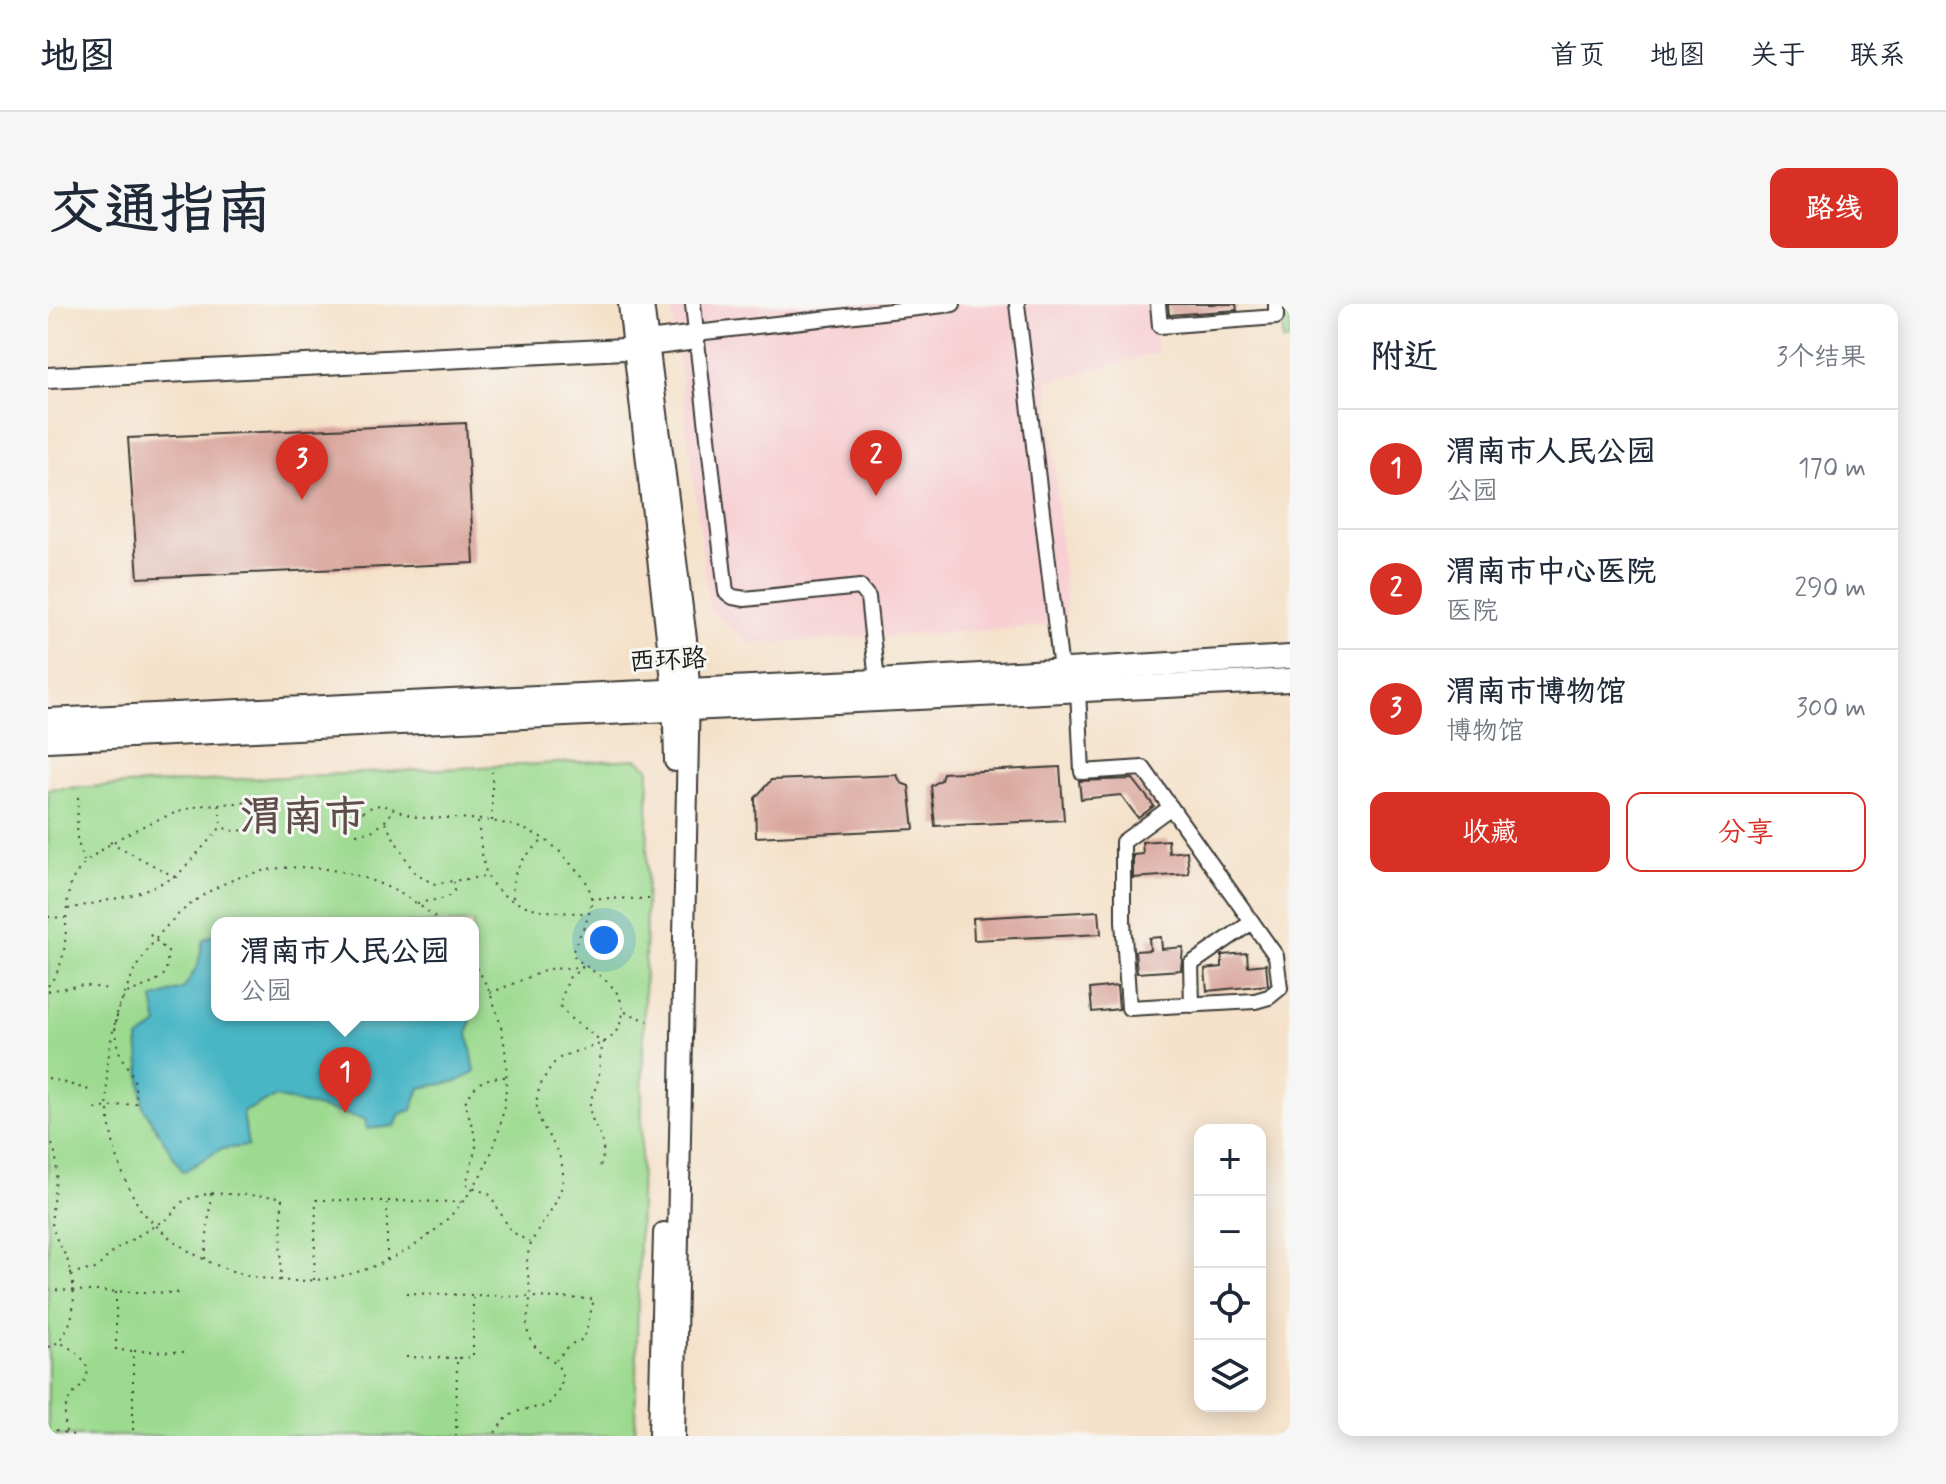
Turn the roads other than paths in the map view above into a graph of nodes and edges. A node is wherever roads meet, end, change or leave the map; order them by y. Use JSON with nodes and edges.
{"nodes":[{"id":1,"x":629,"y":304,"type":"edge"},
{"id":2,"x":643,"y":304,"type":"edge"},
{"id":3,"x":693,"y":304,"type":"edge"},
{"id":4,"x":953,"y":304,"type":"edge"},
{"id":5,"x":1017,"y":304,"type":"edge"},
{"id":6,"x":1158,"y":304,"type":"edge"},
{"id":7,"x":1276,"y":304,"type":"edge"},
{"id":8,"x":696,"y":337,"type":"junction"},
{"id":9,"x":641,"y":344,"type":"junction"},
{"id":10,"x":48,"y":368,"type":"edge"},
{"id":11,"x":48,"y":378,"type":"edge"},
{"id":12,"x":1290,"y":657,"type":"edge"},
{"id":13,"x":1061,"y":670,"type":"junction"},
{"id":14,"x":1290,"y":680,"type":"edge"},
{"id":15,"x":877,"y":681,"type":"junction"},
{"id":16,"x":1078,"y":690,"type":"junction"},
{"id":17,"x":681,"y":699,"type":"junction"},
{"id":18,"x":48,"y":720,"type":"edge"},
{"id":19,"x":48,"y":740,"type":"edge"},
{"id":20,"x":1171,"y":807,"type":"junction"},
{"id":21,"x":1252,"y":922,"type":"junction"},
{"id":22,"x":1192,"y":1005,"type":"junction"},
{"id":23,"x":659,"y":1436,"type":"edge"},
{"id":24,"x":674,"y":1436,"type":"edge"}],
"edges":[{"from":1,"to":9,"type":"main road"},
{"from":2,"to":9,"type":"main road"},
{"from":3,"to":8,"type":"street"},
{"from":4,"to":8,"type":"street"},
{"from":5,"to":13,"type":"street"},
{"from":6,"to":7,"type":"street"},
{"from":8,"to":9,"type":"street"},
{"from":8,"to":15,"type":"street"},
{"from":9,"to":10,"type":"main road"},
{"from":9,"to":11,"type":"main road"},
{"from":9,"to":17,"type":"main road"},
{"from":12,"to":13,"type":"main road","name":"西环路"},
{"from":13,"to":15,"type":"main road","name":"西环路"},
{"from":14,"to":16,"type":"main road","name":"西环路"},
{"from":15,"to":17,"type":"main road","name":"西环路"},
{"from":16,"to":17,"type":"main road","name":"西环路"},
{"from":16,"to":20,"type":"street"},
{"from":17,"to":18,"type":"main road","name":"西环路"},
{"from":17,"to":19,"type":"main road","name":"西环路"},
{"from":17,"to":23,"type":"main road"},
{"from":17,"to":24,"type":"main road"},
{"from":20,"to":21,"type":"street"},
{"from":20,"to":22,"type":"street"},
{"from":21,"to":22,"type":"street"},
{"from":21,"to":22,"type":"street"}]}
